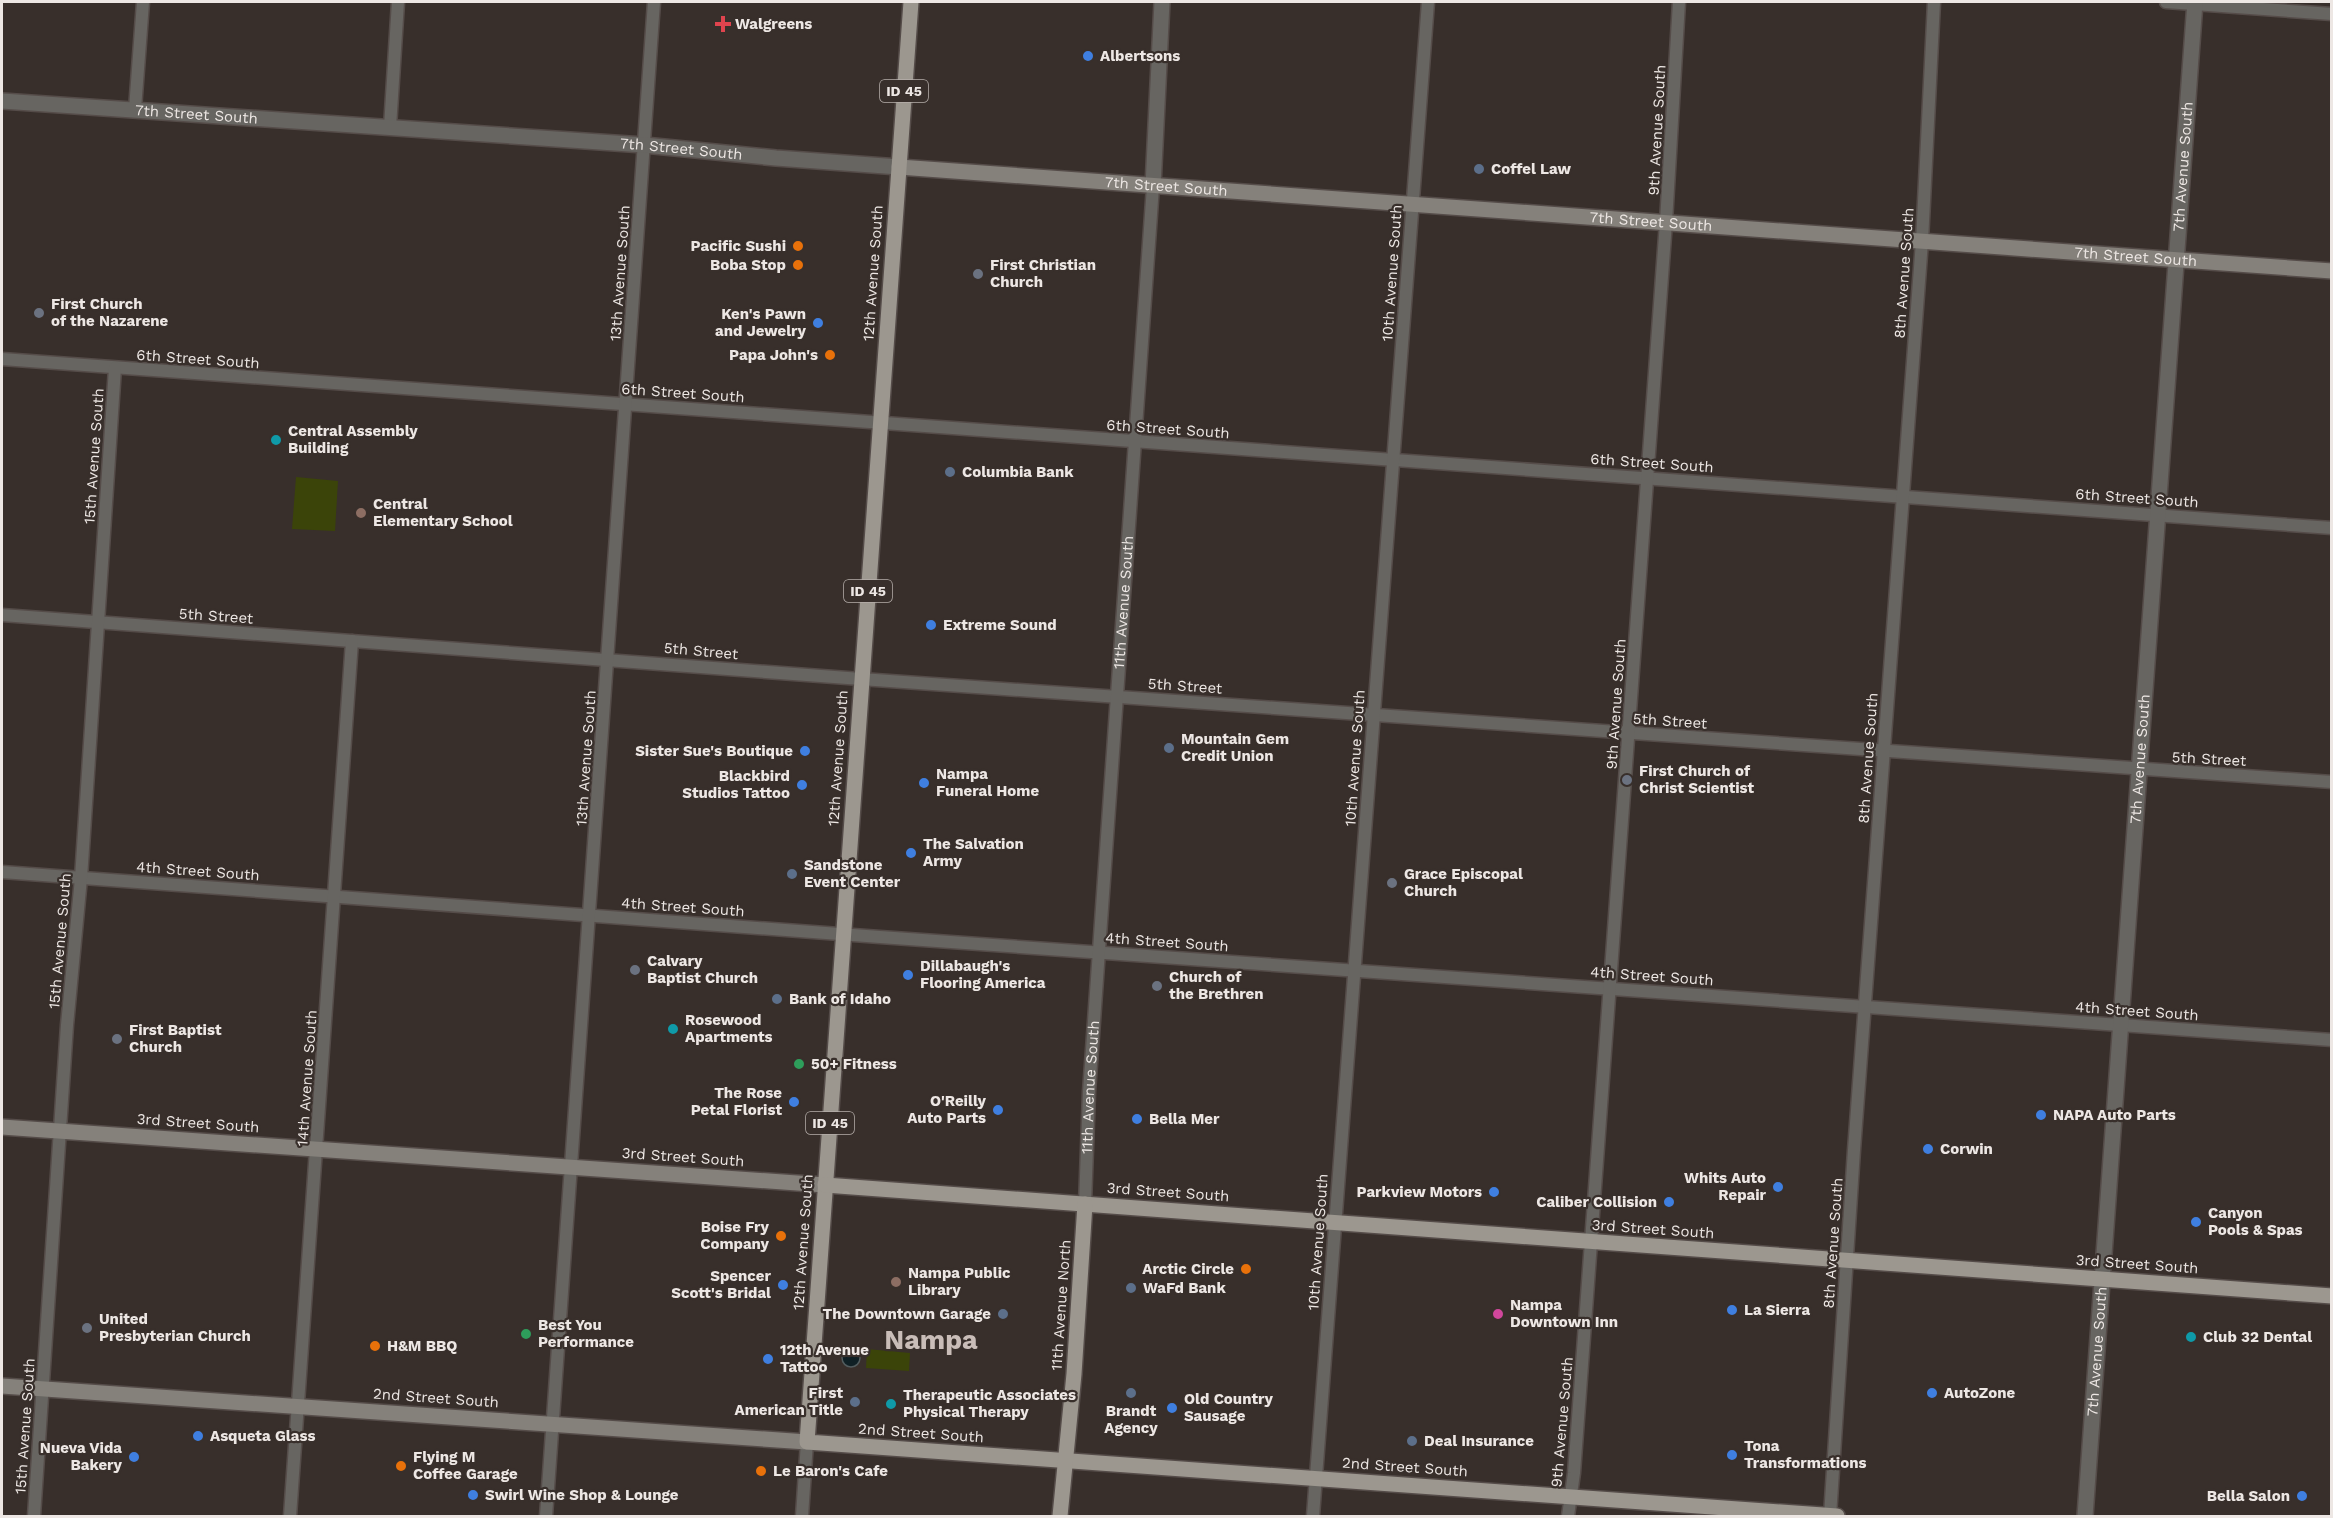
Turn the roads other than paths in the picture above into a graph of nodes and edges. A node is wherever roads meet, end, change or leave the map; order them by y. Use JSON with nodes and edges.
{"nodes":[{"id":1,"x":142,"y":2,"type":"edge"},
{"id":2,"x":398,"y":2,"type":"edge"},
{"id":3,"x":654,"y":2,"type":"edge"},
{"id":4,"x":911,"y":2,"type":"edge"},
{"id":5,"x":1162,"y":2,"type":"edge"},
{"id":6,"x":1428,"y":2,"type":"edge"},
{"id":7,"x":1679,"y":2,"type":"edge"},
{"id":8,"x":1934,"y":2,"type":"edge"},
{"id":9,"x":2166,"y":2,"type":"edge"},
{"id":10,"x":2195,"y":3,"type":"edge"},
{"id":11,"x":2331,"y":14,"type":"edge"},
{"id":12,"x":2,"y":101,"type":"edge"},
{"id":13,"x":135,"y":109,"type":"junction"},
{"id":14,"x":390,"y":127,"type":"junction"},
{"id":15,"x":644,"y":145,"type":"junction"},
{"id":16,"x":899,"y":167,"type":"junction"},
{"id":17,"x":1153,"y":186,"type":"junction"},
{"id":18,"x":1413,"y":204,"type":"junction"},
{"id":19,"x":1666,"y":222,"type":"junction"},
{"id":20,"x":1922,"y":241,"type":"junction"},
{"id":21,"x":2176,"y":260,"type":"junction"},
{"id":22,"x":2331,"y":271,"type":"edge"},
{"id":23,"x":2,"y":359,"type":"edge"},
{"id":24,"x":115,"y":368,"type":"junction"},
{"id":25,"x":626,"y":404,"type":"junction"},
{"id":26,"x":881,"y":423,"type":"junction"},
{"id":27,"x":1135,"y":441,"type":"junction"},
{"id":28,"x":1393,"y":460,"type":"junction"},
{"id":29,"x":1648,"y":478,"type":"junction"},
{"id":30,"x":1902,"y":496,"type":"junction"},
{"id":31,"x":2157,"y":514,"type":"junction"},
{"id":32,"x":2331,"y":528,"type":"edge"},
{"id":33,"x":2,"y":615,"type":"edge"},
{"id":34,"x":98,"y":623,"type":"junction"},
{"id":35,"x":352,"y":641,"type":"junction"},
{"id":36,"x":608,"y":659,"type":"junction"},
{"id":37,"x":861,"y":679,"type":"junction"},
{"id":38,"x":1117,"y":696,"type":"junction"},
{"id":39,"x":1374,"y":715,"type":"junction"},
{"id":40,"x":1629,"y":733,"type":"junction"},
{"id":41,"x":1884,"y":751,"type":"junction"},
{"id":42,"x":2140,"y":770,"type":"junction"},
{"id":43,"x":2331,"y":783,"type":"edge"},
{"id":44,"x":2,"y":872,"type":"edge"},
{"id":45,"x":81,"y":878,"type":"junction"},
{"id":46,"x":334,"y":896,"type":"junction"},
{"id":47,"x":590,"y":914,"type":"junction"},
{"id":48,"x":844,"y":934,"type":"junction"},
{"id":49,"x":1099,"y":952,"type":"junction"},
{"id":50,"x":1354,"y":969,"type":"junction"},
{"id":51,"x":1610,"y":988,"type":"junction"},
{"id":52,"x":1865,"y":1007,"type":"junction"},
{"id":53,"x":2122,"y":1025,"type":"junction"},
{"id":54,"x":2331,"y":1040,"type":"edge"},
{"id":55,"x":2,"y":1127,"type":"edge"},
{"id":56,"x":60,"y":1131,"type":"junction"},
{"id":57,"x":318,"y":1149,"type":"junction"},
{"id":58,"x":572,"y":1167,"type":"junction"},
{"id":59,"x":825,"y":1185,"type":"junction"},
{"id":60,"x":1085,"y":1204,"type":"junction"},
{"id":61,"x":1335,"y":1222,"type":"junction"},
{"id":62,"x":1590,"y":1242,"type":"junction"},
{"id":63,"x":1847,"y":1261,"type":"junction"},
{"id":64,"x":2103,"y":1280,"type":"junction"},
{"id":65,"x":2331,"y":1296,"type":"edge"},
{"id":66,"x":2,"y":1386,"type":"edge"},
{"id":67,"x":43,"y":1389,"type":"junction"},
{"id":68,"x":298,"y":1407,"type":"junction"},
{"id":69,"x":553,"y":1424,"type":"junction"},
{"id":70,"x":807,"y":1442,"type":"junction"},
{"id":71,"x":1065,"y":1460,"type":"junction"},
{"id":72,"x":1315,"y":1479,"type":"junction"},
{"id":73,"x":1571,"y":1497,"type":"junction"},
{"id":74,"x":34,"y":1516,"type":"edge"},
{"id":75,"x":290,"y":1516,"type":"edge"},
{"id":76,"x":546,"y":1516,"type":"edge"},
{"id":77,"x":802,"y":1516,"type":"edge"},
{"id":78,"x":1060,"y":1516,"type":"edge"},
{"id":79,"x":1312,"y":1516,"type":"edge"},
{"id":80,"x":1568,"y":1516,"type":"edge"},
{"id":81,"x":1830,"y":1516,"type":"edge"},
{"id":82,"x":1837,"y":1516,"type":"edge"},
{"id":83,"x":2085,"y":1516,"type":"edge"}],
"edges":[{"from":1,"to":13,"type":"street"},
{"from":2,"to":14,"type":"street"},
{"from":3,"to":15,"type":"street","name":"13th Avenue South"},
{"from":4,"to":16,"type":"main road","name":"12th Avenue South","number":"ID 45"},
{"from":5,"to":17,"type":"street","name":"11th Avenue South"},
{"from":6,"to":18,"type":"street","name":"10th Avenue South"},
{"from":7,"to":19,"type":"street","name":"9th Avenue South"},
{"from":8,"to":20,"type":"street","name":"8th Avenue South"},
{"from":9,"to":10,"type":"street"},
{"from":10,"to":11,"type":"street"},
{"from":10,"to":21,"type":"street","name":"7th Avenue South"},
{"from":12,"to":13,"type":"street","name":"7th Street South"},
{"from":13,"to":14,"type":"street","name":"7th Street South"},
{"from":14,"to":15,"type":"street","name":"7th Street South"},
{"from":15,"to":16,"type":"street","name":"7th Street South"},
{"from":15,"to":25,"type":"street","name":"13th Avenue South"},
{"from":16,"to":17,"type":"main road","name":"7th Street South"},
{"from":16,"to":26,"type":"main road","name":"12th Avenue South","number":"ID 45"},
{"from":17,"to":18,"type":"main road","name":"7th Street South"},
{"from":17,"to":27,"type":"street","name":"11th Avenue South"},
{"from":18,"to":19,"type":"main road","name":"7th Street South"},
{"from":18,"to":28,"type":"street","name":"10th Avenue South"},
{"from":19,"to":20,"type":"main road","name":"7th Street South"},
{"from":19,"to":29,"type":"street","name":"9th Avenue South"},
{"from":20,"to":21,"type":"main road","name":"7th Street South"},
{"from":20,"to":30,"type":"street","name":"8th Avenue South"},
{"from":21,"to":22,"type":"main road","name":"7th Street South"},
{"from":21,"to":31,"type":"street","name":"7th Avenue South"},
{"from":23,"to":24,"type":"street","name":"6th Street South"},
{"from":24,"to":25,"type":"street","name":"6th Street South"},
{"from":24,"to":34,"type":"street","name":"15th Avenue South"},
{"from":25,"to":26,"type":"street","name":"6th Street South"},
{"from":25,"to":36,"type":"street","name":"13th Avenue South"},
{"from":26,"to":27,"type":"street","name":"6th Street South"},
{"from":26,"to":37,"type":"main road","name":"12th Avenue South","number":"ID 45"},
{"from":27,"to":28,"type":"street","name":"6th Street South"},
{"from":27,"to":38,"type":"street","name":"11th Avenue South"},
{"from":28,"to":29,"type":"street","name":"6th Street South"},
{"from":28,"to":39,"type":"street","name":"10th Avenue South"},
{"from":29,"to":30,"type":"street","name":"6th Street South"},
{"from":29,"to":40,"type":"street","name":"9th Avenue South"},
{"from":30,"to":31,"type":"street","name":"6th Street South"},
{"from":30,"to":41,"type":"street","name":"8th Avenue South"},
{"from":31,"to":32,"type":"street","name":"6th Street South"},
{"from":31,"to":42,"type":"street","name":"7th Avenue South"},
{"from":33,"to":34,"type":"street","name":"5th Street"},
{"from":34,"to":35,"type":"street","name":"5th Street"},
{"from":34,"to":45,"type":"street","name":"15th Avenue South"},
{"from":35,"to":36,"type":"street","name":"5th Street"},
{"from":35,"to":46,"type":"street","name":"14th Avenue South"},
{"from":36,"to":37,"type":"street","name":"5th Street"},
{"from":36,"to":47,"type":"street","name":"13th Avenue South"},
{"from":37,"to":38,"type":"street","name":"5th Street"},
{"from":37,"to":48,"type":"main road","name":"12th Avenue South","number":"ID 45"},
{"from":38,"to":39,"type":"street","name":"5th Street"},
{"from":38,"to":49,"type":"street","name":"11th Avenue South"},
{"from":39,"to":40,"type":"street","name":"5th Street"},
{"from":39,"to":50,"type":"street","name":"10th Avenue South"},
{"from":40,"to":41,"type":"street","name":"5th Street"},
{"from":40,"to":51,"type":"street","name":"9th Avenue South"},
{"from":41,"to":42,"type":"street","name":"5th Street"},
{"from":41,"to":52,"type":"street","name":"8th Avenue South"},
{"from":42,"to":43,"type":"street","name":"5th Street"},
{"from":42,"to":53,"type":"street","name":"7th Avenue South"},
{"from":44,"to":45,"type":"street","name":"4th Street South"},
{"from":45,"to":46,"type":"street","name":"4th Street South"},
{"from":45,"to":56,"type":"street","name":"15th Avenue South"},
{"from":46,"to":47,"type":"street","name":"4th Street South"},
{"from":46,"to":57,"type":"street","name":"14th Avenue South"},
{"from":47,"to":48,"type":"street","name":"4th Street South"},
{"from":47,"to":58,"type":"street","name":"13th Avenue South"},
{"from":48,"to":49,"type":"street","name":"4th Street South"},
{"from":48,"to":59,"type":"main road","name":"12th Avenue South","number":"ID 45"},
{"from":49,"to":50,"type":"street","name":"4th Street South"},
{"from":49,"to":60,"type":"street","name":"11th Avenue South"},
{"from":50,"to":51,"type":"street","name":"4th Street South"},
{"from":50,"to":61,"type":"street","name":"10th Avenue South"},
{"from":51,"to":52,"type":"street","name":"4th Street South"},
{"from":51,"to":62,"type":"street","name":"9th Avenue South"},
{"from":52,"to":53,"type":"street","name":"4th Street South"},
{"from":52,"to":63,"type":"street","name":"8th Avenue South"},
{"from":53,"to":54,"type":"street","name":"4th Street South"},
{"from":53,"to":64,"type":"street","name":"7th Avenue South"},
{"from":55,"to":56,"type":"main road","name":"3rd Street South"},
{"from":56,"to":57,"type":"main road","name":"3rd Street South"},
{"from":56,"to":67,"type":"street","name":"15th Avenue South"},
{"from":57,"to":58,"type":"main road","name":"3rd Street South"},
{"from":57,"to":68,"type":"street","name":"14th Avenue South"},
{"from":58,"to":59,"type":"main road","name":"3rd Street South"},
{"from":58,"to":69,"type":"street","name":"13th Avenue South"},
{"from":59,"to":60,"type":"main road","name":"3rd Street South"},
{"from":59,"to":70,"type":"main road","name":"12th Avenue South"},
{"from":60,"to":61,"type":"main road","name":"3rd Street South"},
{"from":60,"to":71,"type":"main road","name":"11th Avenue North"},
{"from":61,"to":62,"type":"main road","name":"3rd Street South"},
{"from":61,"to":72,"type":"street","name":"10th Avenue South"},
{"from":62,"to":63,"type":"main road","name":"3rd Street South"},
{"from":62,"to":73,"type":"street","name":"9th Avenue South"},
{"from":63,"to":64,"type":"main road","name":"3rd Street South"},
{"from":63,"to":81,"type":"street","name":"8th Avenue South"},
{"from":64,"to":65,"type":"main road","name":"3rd Street South"},
{"from":64,"to":83,"type":"street","name":"7th Avenue South"},
{"from":66,"to":67,"type":"main road","name":"2nd Street South"},
{"from":67,"to":68,"type":"main road","name":"2nd Street South"},
{"from":67,"to":74,"type":"street","name":"15th Avenue South"},
{"from":68,"to":69,"type":"main road","name":"2nd Street South"},
{"from":68,"to":75,"type":"street","name":"14th Avenue South"},
{"from":69,"to":70,"type":"main road","name":"2nd Street South"},
{"from":69,"to":76,"type":"street","name":"13th Avenue South"},
{"from":70,"to":71,"type":"main road","name":"2nd Street South"},
{"from":70,"to":77,"type":"street","name":"12th Avenue South"},
{"from":71,"to":72,"type":"main road","name":"2nd Street South"},
{"from":71,"to":78,"type":"main road","name":"11th Avenue North"},
{"from":72,"to":73,"type":"main road","name":"2nd Street South"},
{"from":72,"to":79,"type":"street","name":"10th Avenue South"},
{"from":73,"to":80,"type":"street","name":"9th Avenue South"},
{"from":73,"to":81,"type":"main road","name":"2nd Street South"},
{"from":81,"to":82,"type":"main road","name":"2nd Street South"}]}
